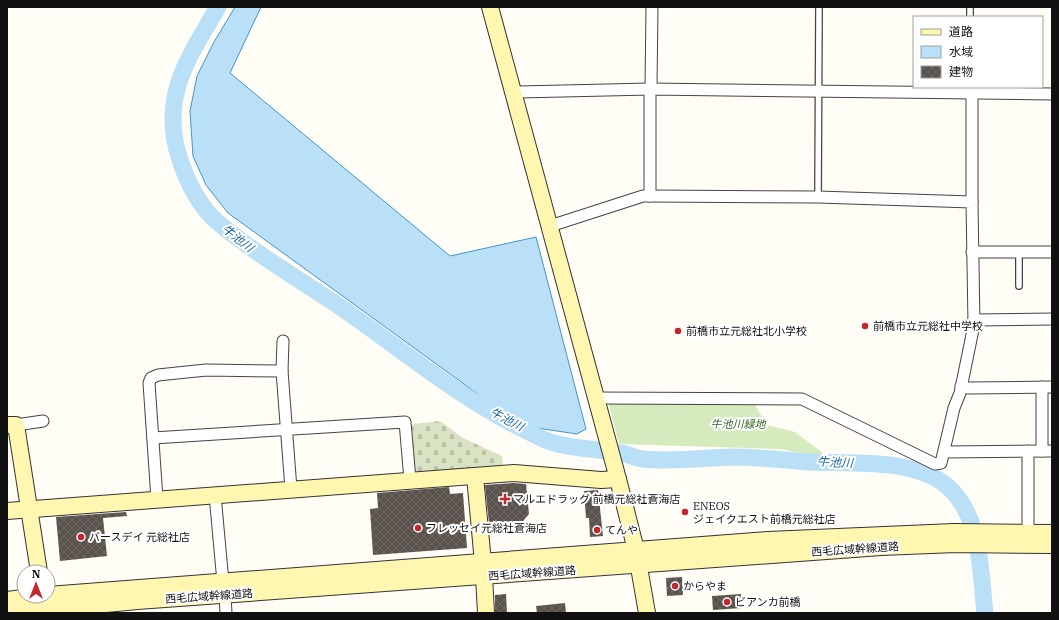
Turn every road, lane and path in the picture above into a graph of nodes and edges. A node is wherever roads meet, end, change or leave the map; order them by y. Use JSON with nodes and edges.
{"nodes":[{"id":1,"x":490,"y":7,"type":"edge"},
{"id":2,"x":652,"y":7,"type":"edge"},
{"id":3,"x":819,"y":7,"type":"edge"},
{"id":4,"x":650,"y":89,"type":"junction"},
{"id":5,"x":971,"y":90,"type":"edge"},
{"id":6,"x":818,"y":91,"type":"junction"},
{"id":7,"x":514,"y":94,"type":"junction"},
{"id":8,"x":1052,"y":94,"type":"edge"},
{"id":9,"x":650,"y":196,"type":"junction"},
{"id":10,"x":818,"y":197,"type":"junction"},
{"id":11,"x":972,"y":202,"type":"junction"},
{"id":12,"x":550,"y":226,"type":"junction"},
{"id":13,"x":972,"y":252,"type":"junction"},
{"id":14,"x":1019,"y":252,"type":"junction"},
{"id":15,"x":1052,"y":252,"type":"edge"},
{"id":16,"x":1019,"y":286,"type":"dead end"},
{"id":17,"x":1052,"y":319,"type":"edge"},
{"id":18,"x":974,"y":320,"type":"junction"},
{"id":19,"x":283,"y":341,"type":"dead end"},
{"id":20,"x":282,"y":371,"type":"junction"},
{"id":21,"x":961,"y":386,"type":"junction"},
{"id":22,"x":1047,"y":387,"type":"edge"},
{"id":23,"x":596,"y":398,"type":"junction"},
{"id":24,"x":43,"y":421,"type":"dead end"},
{"id":25,"x":12,"y":425,"type":"edge"},
{"id":26,"x":286,"y":428,"type":"junction"},
{"id":27,"x":153,"y":438,"type":"junction"},
{"id":28,"x":1028,"y":451,"type":"junction"},
{"id":29,"x":1047,"y":451,"type":"edge"},
{"id":30,"x":945,"y":452,"type":"junction"},
{"id":31,"x":475,"y":476,"type":"junction"},
{"id":32,"x":618,"y":479,"type":"junction"},
{"id":33,"x":410,"y":480,"type":"junction"},
{"id":34,"x":290,"y":489,"type":"junction"},
{"id":35,"x":215,"y":495,"type":"junction"},
{"id":36,"x":157,"y":499,"type":"junction"},
{"id":37,"x":30,"y":508,"type":"junction"},
{"id":38,"x":7,"y":511,"type":"edge"},
{"id":39,"x":1028,"y":532,"type":"junction"},
{"id":40,"x":1052,"y":533,"type":"edge"},
{"id":41,"x":991,"y":538,"type":"junction"},
{"id":42,"x":1052,"y":545,"type":"edge"},
{"id":43,"x":638,"y":557,"type":"junction"},
{"id":44,"x":38,"y":564,"type":"edge"},
{"id":45,"x":483,"y":570,"type":"junction"},
{"id":46,"x":224,"y":588,"type":"junction"},
{"id":47,"x":56,"y":601,"type":"edge"},
{"id":48,"x":38,"y":604,"type":"edge"},
{"id":49,"x":13,"y":613,"type":"edge"},
{"id":50,"x":226,"y":613,"type":"edge"},
{"id":51,"x":486,"y":613,"type":"edge"},
{"id":52,"x":647,"y":613,"type":"edge"}],
"edges":[{"from":1,"to":7,"type":"street"},
{"from":2,"to":4,"type":"street"},
{"from":3,"to":6,"type":"lane"},
{"from":4,"to":6,"type":"street"},
{"from":4,"to":7,"type":"street"},
{"from":4,"to":9,"type":"street"},
{"from":5,"to":6,"type":"street"},
{"from":5,"to":8,"type":"street"},
{"from":5,"to":11,"type":"street"},
{"from":6,"to":10,"type":"lane"},
{"from":7,"to":12,"type":"street"},
{"from":9,"to":10,"type":"street"},
{"from":9,"to":12,"type":"street"},
{"from":10,"to":11,"type":"street"},
{"from":11,"to":13,"type":"street"},
{"from":12,"to":23,"type":"street"},
{"from":13,"to":14,"type":"street"},
{"from":13,"to":18,"type":"street"},
{"from":14,"to":15,"type":"street"},
{"from":14,"to":16,"type":"lane"},
{"from":17,"to":18,"type":"street"},
{"from":18,"to":21,"type":"street"},
{"from":19,"to":20,"type":"street"},
{"from":20,"to":26,"type":"street"},
{"from":20,"to":27,"type":"street"},
{"from":21,"to":22,"type":"street"},
{"from":21,"to":30,"type":"street"},
{"from":22,"to":29,"type":"street"},
{"from":23,"to":30,"type":"street"},
{"from":23,"to":32,"type":"street"},
{"from":24,"to":25,"type":"street"},
{"from":25,"to":37,"type":"street"},
{"from":26,"to":27,"type":"street"},
{"from":26,"to":33,"type":"street"},
{"from":26,"to":34,"type":"street"},
{"from":27,"to":36,"type":"street"},
{"from":28,"to":29,"type":"street"},
{"from":28,"to":30,"type":"street"},
{"from":28,"to":39,"type":"street"},
{"from":31,"to":32,"type":"street"},
{"from":31,"to":33,"type":"street"},
{"from":31,"to":45,"type":"street"},
{"from":32,"to":43,"type":"street"},
{"from":33,"to":34,"type":"street"},
{"from":34,"to":35,"type":"street"},
{"from":35,"to":36,"type":"street"},
{"from":35,"to":46,"type":"street"},
{"from":36,"to":37,"type":"street"},
{"from":37,"to":38,"type":"street"},
{"from":37,"to":44,"type":"street"},
{"from":39,"to":40,"type":"street","name":"西毛広域幹線道路"},
{"from":39,"to":41,"type":"street","name":"西毛広域幹線道路"},
{"from":41,"to":42,"type":"street","name":"西毛広域幹線道路"},
{"from":41,"to":43,"type":"street","name":"西毛広域幹線道路"},
{"from":43,"to":45,"type":"street","name":"西毛広域幹線道路"},
{"from":43,"to":52,"type":"street"},
{"from":45,"to":46,"type":"street","name":"西毛広域幹線道路"},
{"from":45,"to":51,"type":"street"},
{"from":46,"to":47,"type":"street","name":"西毛広域幹線道路"},
{"from":46,"to":50,"type":"street"},
{"from":48,"to":49,"type":"street","name":"西毛広域幹線道路"}]}
